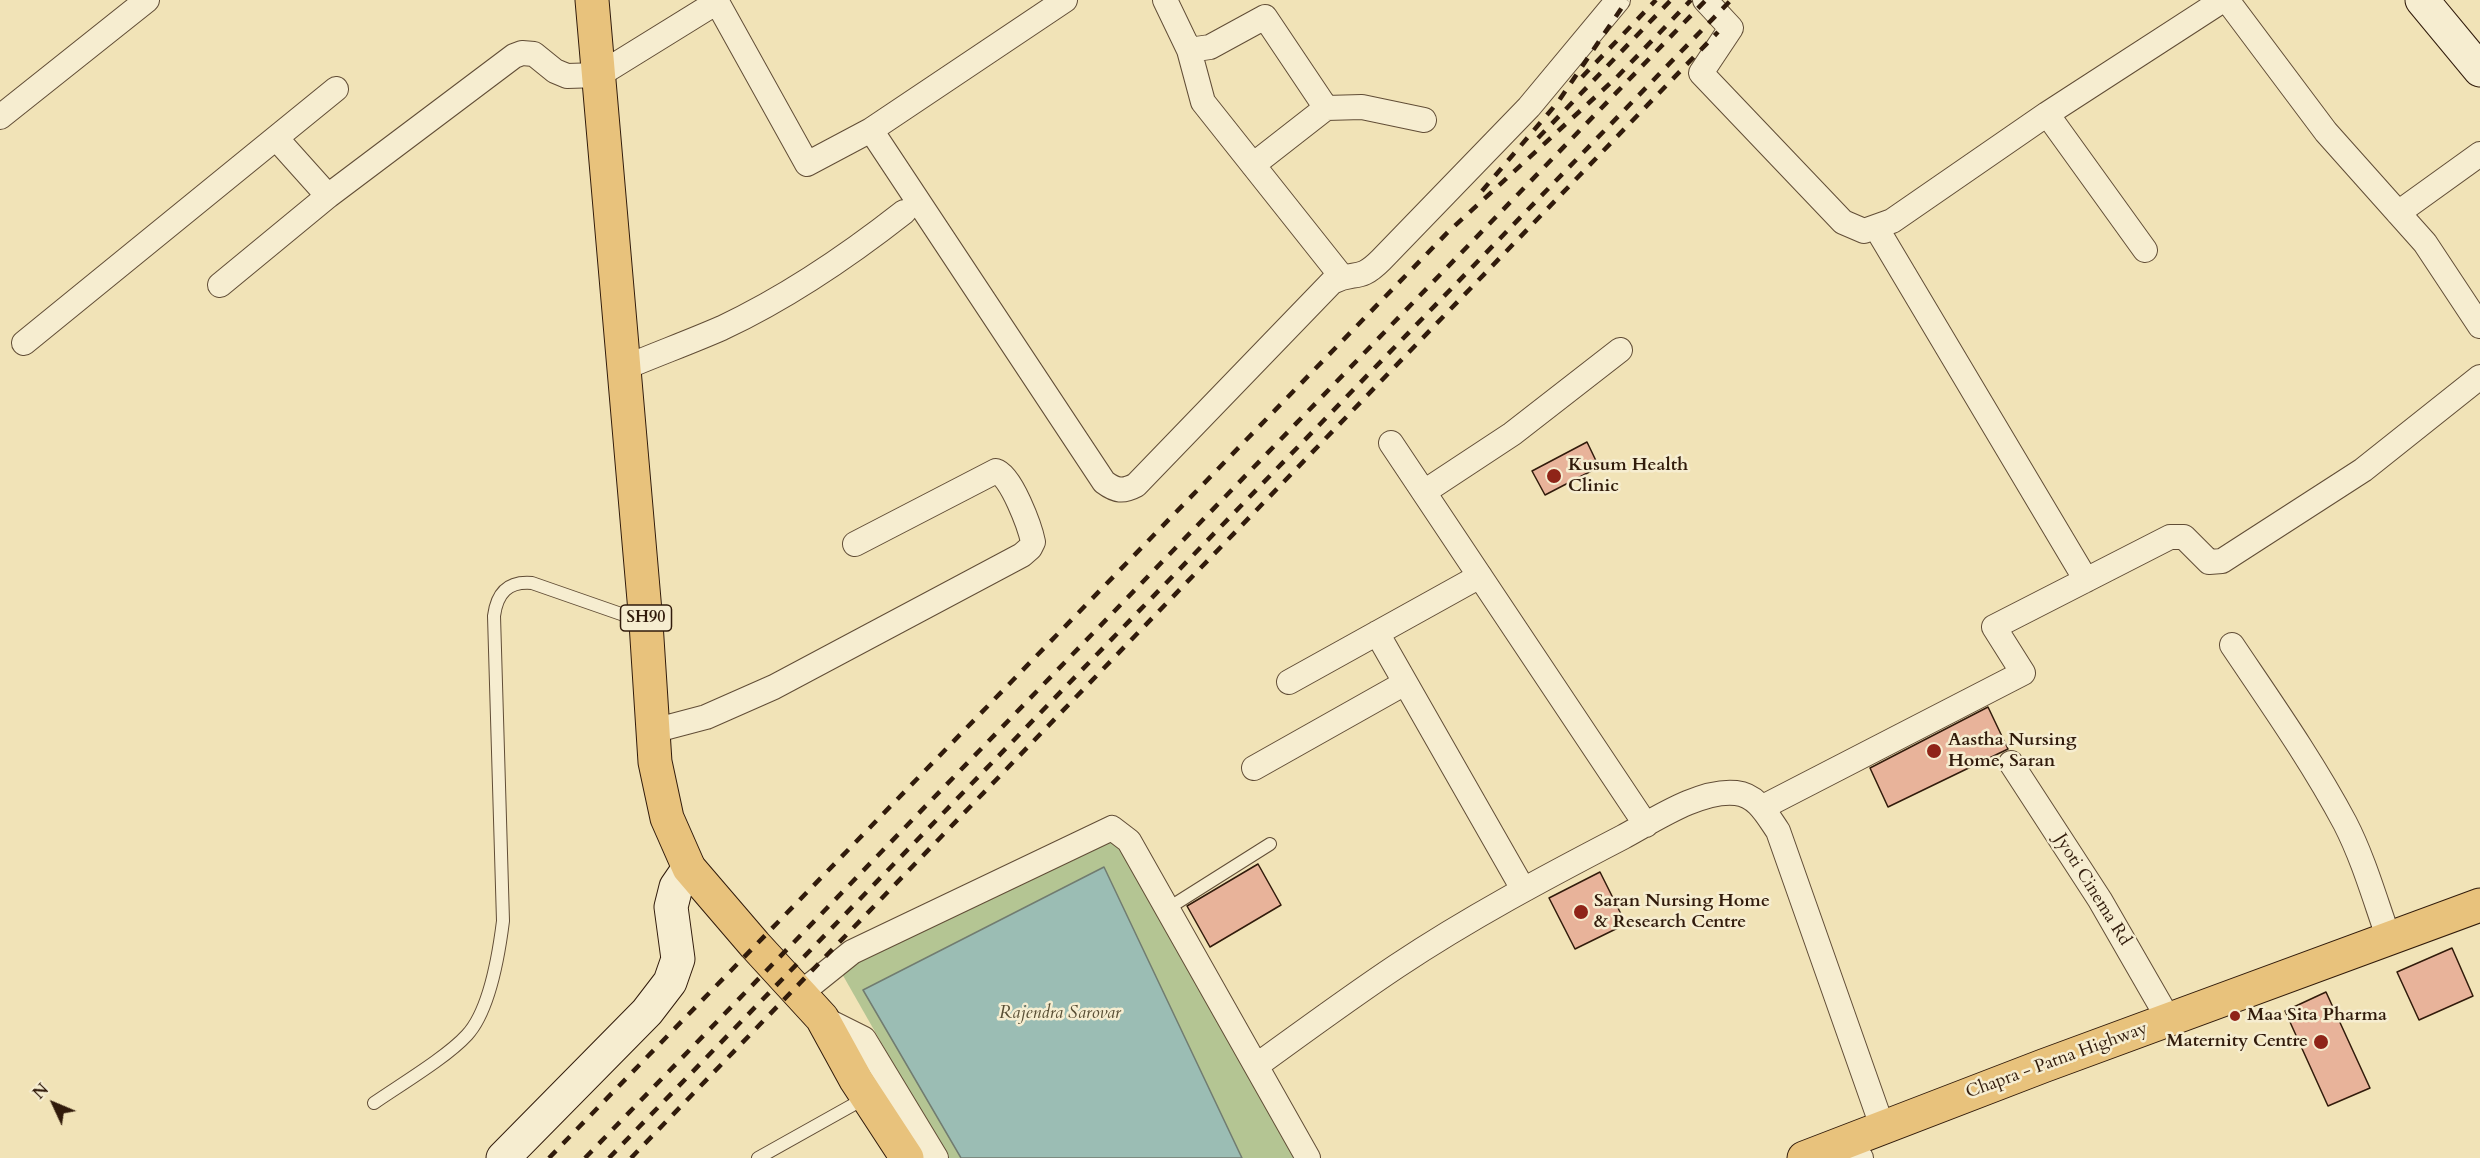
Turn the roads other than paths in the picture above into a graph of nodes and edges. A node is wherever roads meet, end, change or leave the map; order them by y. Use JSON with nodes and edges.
{"nodes":[{"id":1,"x":147,"y":0,"type":"edge"},
{"id":2,"x":1065,"y":0,"type":"edge"},
{"id":3,"x":1164,"y":0,"type":"edge"},
{"id":4,"x":1618,"y":0,"type":"edge"},
{"id":5,"x":1705,"y":0,"type":"edge"},
{"id":6,"x":2225,"y":0,"type":"edge"},
{"id":7,"x":2422,"y":0,"type":"edge"},
{"id":8,"x":595,"y":1,"type":"edge"},
{"id":9,"x":1189,"y":50,"type":"junction"},
{"id":10,"x":2480,"y":70,"type":"edge"},
{"id":11,"x":599,"y":75,"type":"junction"},
{"id":12,"x":336,"y":90,"type":"dead end"},
{"id":13,"x":1326,"y":108,"type":"junction"},
{"id":14,"x":2047,"y":114,"type":"junction"},
{"id":15,"x":0,"y":117,"type":"edge"},
{"id":16,"x":1424,"y":120,"type":"dead end"},
{"id":17,"x":871,"y":130,"type":"junction"},
{"id":18,"x":276,"y":138,"type":"junction"},
{"id":19,"x":2480,"y":154,"type":"edge"},
{"id":20,"x":1253,"y":165,"type":"junction"},
{"id":21,"x":328,"y":196,"type":"junction"},
{"id":22,"x":904,"y":212,"type":"dead end"},
{"id":23,"x":2398,"y":213,"type":"junction"},
{"id":24,"x":1877,"y":229,"type":"junction"},
{"id":25,"x":2145,"y":250,"type":"dead end"},
{"id":26,"x":1342,"y":277,"type":"junction"},
{"id":27,"x":220,"y":285,"type":"dead end"},
{"id":28,"x":2480,"y":326,"type":"edge"},
{"id":29,"x":24,"y":343,"type":"dead end"},
{"id":30,"x":1620,"y":350,"type":"dead end"},
{"id":31,"x":624,"y":368,"type":"junction"},
{"id":32,"x":2480,"y":377,"type":"edge"},
{"id":33,"x":1391,"y":443,"type":"dead end"},
{"id":34,"x":1424,"y":492,"type":"junction"},
{"id":35,"x":855,"y":544,"type":"dead end"},
{"id":36,"x":1480,"y":576,"type":"junction"},
{"id":37,"x":2086,"y":580,"type":"junction"},
{"id":38,"x":646,"y":623,"type":"junction"},
{"id":39,"x":1377,"y":633,"type":"junction"},
{"id":40,"x":2232,"y":645,"type":"dead end"},
{"id":41,"x":1289,"y":682,"type":"dead end"},
{"id":42,"x":1405,"y":683,"type":"junction"},
{"id":43,"x":653,"y":731,"type":"junction"},
{"id":44,"x":2011,"y":763,"type":"dead end"},
{"id":45,"x":1254,"y":768,"type":"dead end"},
{"id":46,"x":1763,"y":807,"type":"junction"},
{"id":47,"x":1646,"y":825,"type":"junction"},
{"id":48,"x":1270,"y":844,"type":"dead end"},
{"id":49,"x":689,"y":868,"type":"junction"},
{"id":50,"x":1523,"y":889,"type":"junction"},
{"id":51,"x":2480,"y":905,"type":"edge"},
{"id":52,"x":1167,"y":909,"type":"junction"},
{"id":53,"x":2389,"y":939,"type":"junction"},
{"id":54,"x":801,"y":993,"type":"junction"},
{"id":55,"x":822,"y":1018,"type":"junction"},
{"id":56,"x":2169,"y":1020,"type":"junction"},
{"id":57,"x":1256,"y":1066,"type":"junction"},
{"id":58,"x":868,"y":1097,"type":"junction"},
{"id":59,"x":374,"y":1103,"type":"dead end"},
{"id":60,"x":1882,"y":1126,"type":"junction"},
{"id":61,"x":1813,"y":1155,"type":"edge"},
{"id":62,"x":503,"y":1158,"type":"edge"},
{"id":63,"x":758,"y":1158,"type":"edge"},
{"id":64,"x":907,"y":1158,"type":"edge"},
{"id":65,"x":936,"y":1158,"type":"edge"},
{"id":66,"x":1308,"y":1158,"type":"edge"},
{"id":67,"x":1861,"y":1158,"type":"edge"}],
"edges":[{"from":1,"to":15,"type":"street"},
{"from":2,"to":17,"type":"street"},
{"from":3,"to":9,"type":"street"},
{"from":4,"to":26,"type":"street"},
{"from":5,"to":24,"type":"street"},
{"from":6,"to":14,"type":"street"},
{"from":6,"to":23,"type":"street"},
{"from":7,"to":10,"type":"street"},
{"from":8,"to":11,"type":"main road","number":"SH90"},
{"from":9,"to":13,"type":"street"},
{"from":9,"to":20,"type":"street"},
{"from":11,"to":17,"type":"street"},
{"from":11,"to":21,"type":"street"},
{"from":11,"to":31,"type":"main road","number":"SH90"},
{"from":12,"to":18,"type":"street"},
{"from":13,"to":16,"type":"street"},
{"from":13,"to":20,"type":"street"},
{"from":14,"to":24,"type":"street"},
{"from":14,"to":25,"type":"street"},
{"from":17,"to":26,"type":"street"},
{"from":18,"to":21,"type":"street"},
{"from":18,"to":29,"type":"street"},
{"from":19,"to":23,"type":"street"},
{"from":20,"to":26,"type":"street"},
{"from":21,"to":27,"type":"street"},
{"from":22,"to":31,"type":"street"},
{"from":23,"to":28,"type":"street"},
{"from":24,"to":37,"type":"street"},
{"from":30,"to":34,"type":"street"},
{"from":31,"to":38,"type":"main road","number":"SH90"},
{"from":32,"to":37,"type":"street"},
{"from":33,"to":34,"type":"street"},
{"from":34,"to":36,"type":"street"},
{"from":35,"to":43,"type":"street"},
{"from":36,"to":39,"type":"street"},
{"from":36,"to":47,"type":"street"},
{"from":37,"to":46,"type":"street"},
{"from":38,"to":43,"type":"main road","number":"SH90"},
{"from":38,"to":59,"type":"lane"},
{"from":39,"to":41,"type":"street"},
{"from":39,"to":42,"type":"street"},
{"from":40,"to":53,"type":"street"},
{"from":42,"to":45,"type":"street"},
{"from":42,"to":50,"type":"street"},
{"from":43,"to":49,"type":"main road","number":"SH90"},
{"from":44,"to":56,"type":"street","name":"Jyoti Cinema Rd"},
{"from":46,"to":47,"type":"street"},
{"from":46,"to":60,"type":"street"},
{"from":47,"to":50,"type":"street"},
{"from":48,"to":52,"type":"lane"},
{"from":49,"to":54,"type":"main road","number":"SH90"},
{"from":49,"to":62,"type":"street"},
{"from":50,"to":57,"type":"street"},
{"from":51,"to":53,"type":"main road","name":"Chapra - Patna Highway"},
{"from":52,"to":54,"type":"street"},
{"from":52,"to":57,"type":"street"},
{"from":53,"to":56,"type":"main road","name":"Chapra - Patna Highway"},
{"from":54,"to":55,"type":"main road","number":"SH90"},
{"from":55,"to":58,"type":"main road","number":"SH90"},
{"from":55,"to":65,"type":"street"},
{"from":56,"to":60,"type":"main road","name":"Chapra - Patna Highway"},
{"from":57,"to":66,"type":"street"},
{"from":58,"to":63,"type":"lane"},
{"from":58,"to":64,"type":"main road","number":"SH90"},
{"from":60,"to":61,"type":"main road","name":"Chapra - Patna Highway"},
{"from":61,"to":67,"type":"street"}]}
